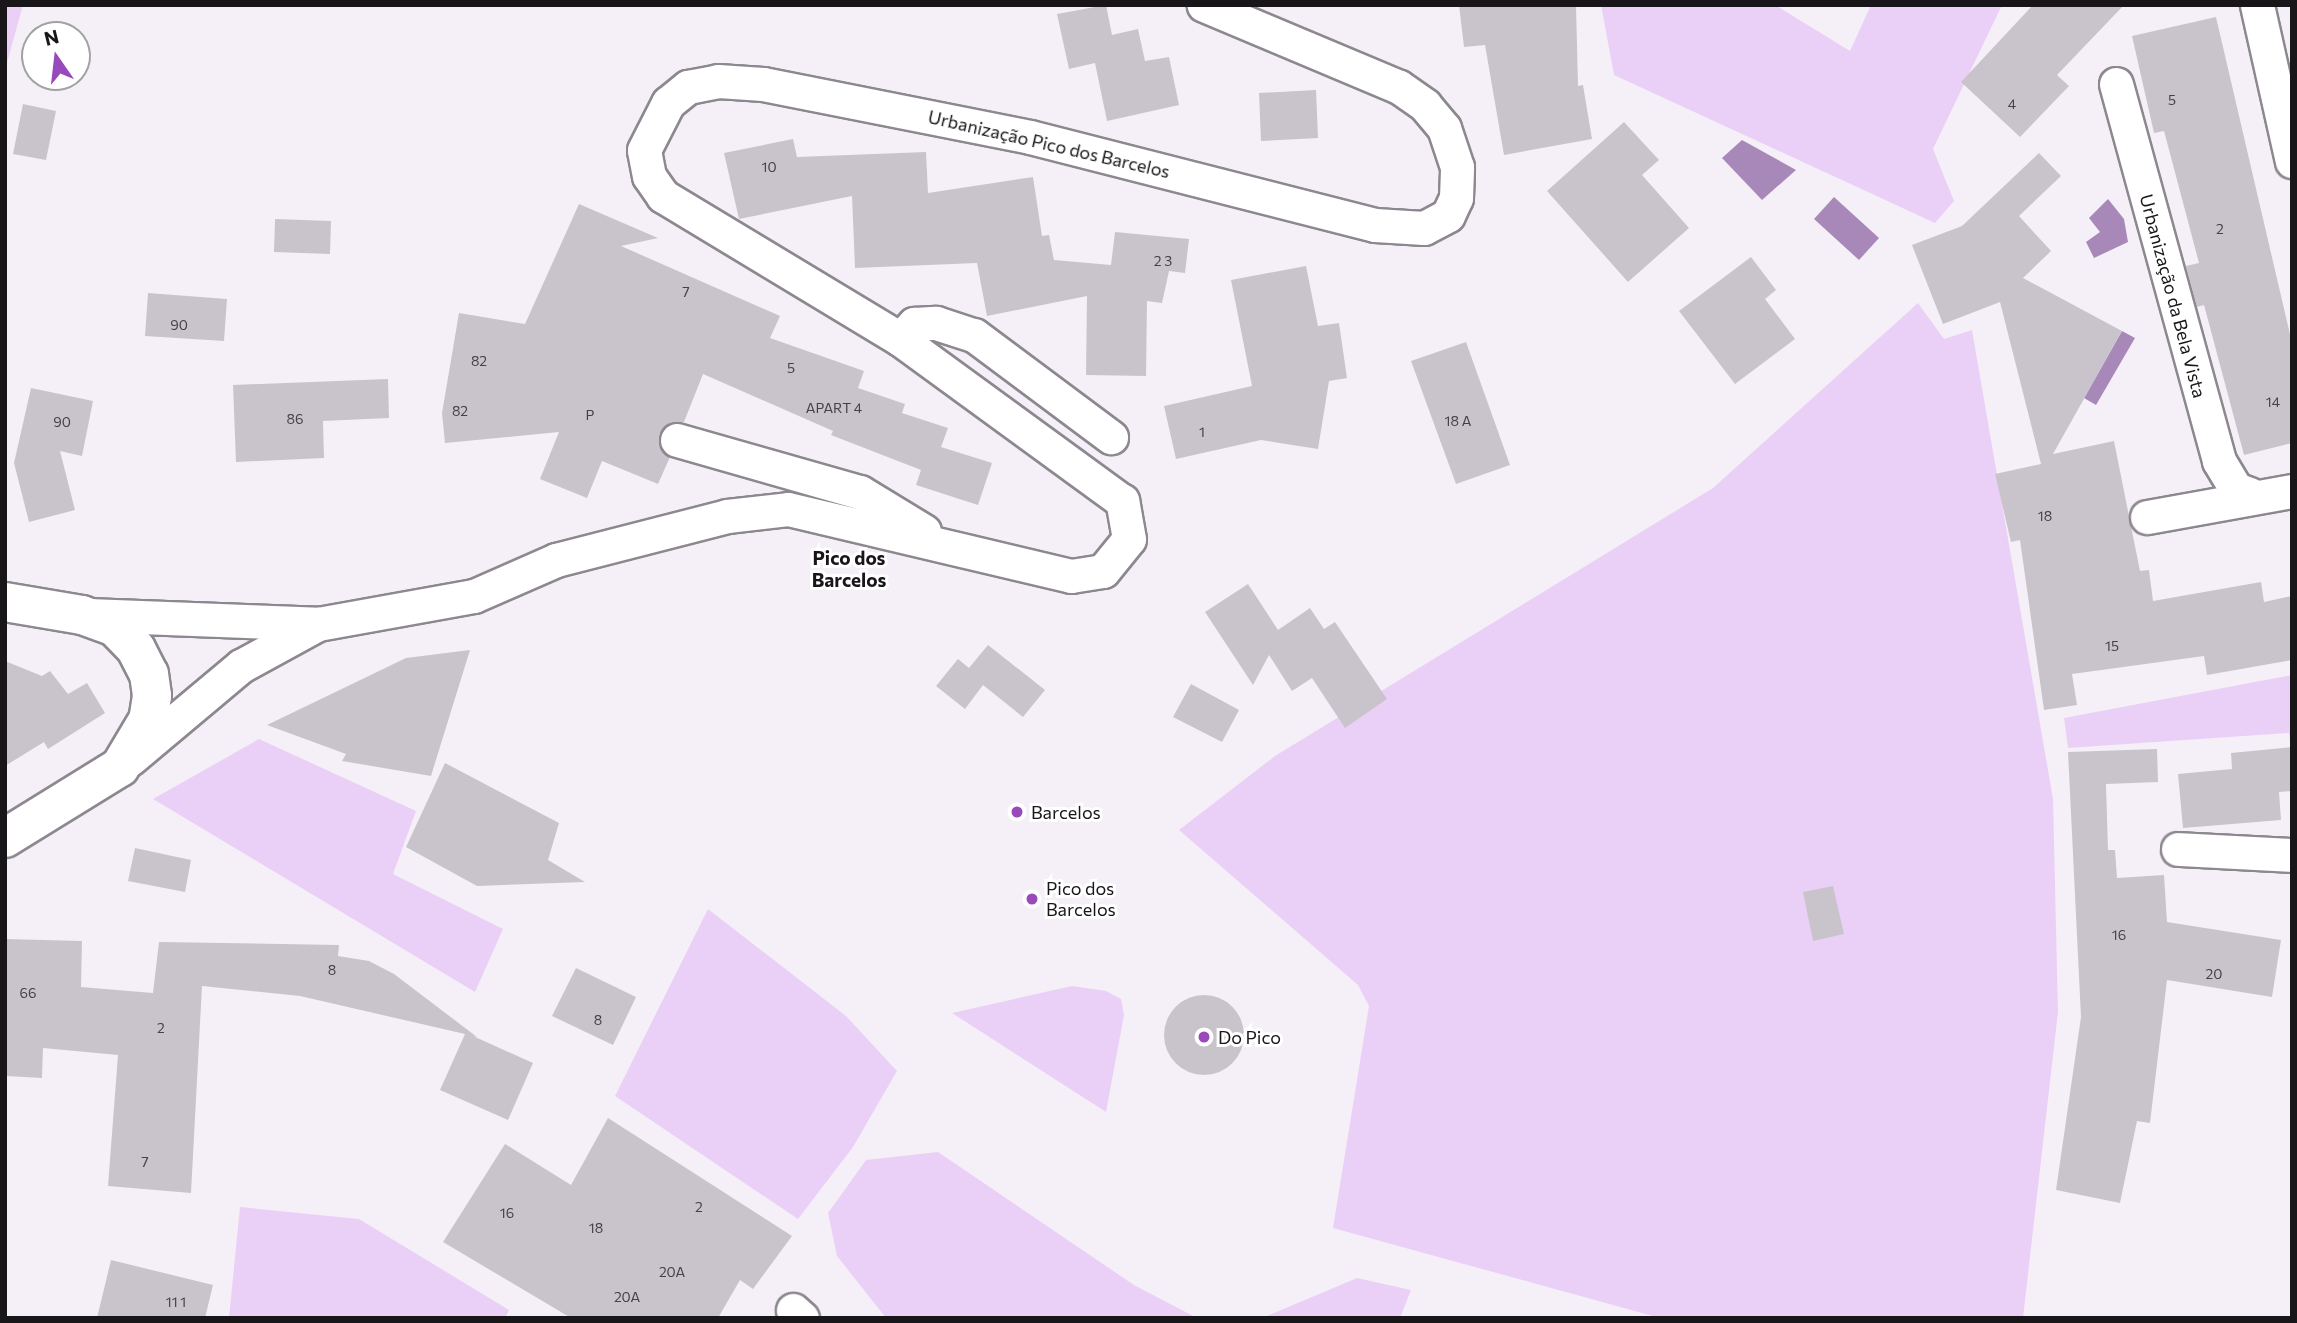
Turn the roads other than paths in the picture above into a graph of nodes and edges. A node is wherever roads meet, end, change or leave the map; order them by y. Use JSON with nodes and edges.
{"nodes":[{"id":1,"x":1204,"y":5,"type":"edge"},
{"id":2,"x":2257,"y":5,"type":"edge"},
{"id":3,"x":2116,"y":83,"type":"dead end"},
{"id":4,"x":2292,"y":161,"type":"edge"},
{"id":5,"x":900,"y":339,"type":"junction"},
{"id":6,"x":1111,"y":438,"type":"dead end"},
{"id":7,"x":677,"y":440,"type":"dead end"},
{"id":8,"x":2292,"y":491,"type":"edge"},
{"id":9,"x":2250,"y":494,"type":"junction"},
{"id":10,"x":2147,"y":517,"type":"dead end"},
{"id":11,"x":950,"y":547,"type":"junction"},
{"id":12,"x":5,"y":602,"type":"edge"},
{"id":13,"x":82,"y":615,"type":"junction"},
{"id":14,"x":318,"y":624,"type":"junction"},
{"id":15,"x":120,"y":767,"type":"junction"},
{"id":16,"x":5,"y":838,"type":"edge"},
{"id":17,"x":2178,"y":849,"type":"dead end"},
{"id":18,"x":2292,"y":855,"type":"edge"}],
"edges":[{"from":1,"to":5,"type":"street","name":"Urbanização Pico dos Barcelos"},
{"from":2,"to":4,"type":"street"},
{"from":3,"to":9,"type":"street","name":"Urbanização da Bela Vista"},
{"from":5,"to":6,"type":"street"},
{"from":5,"to":11,"type":"street","name":"Urbanização Pico dos Barcelos"},
{"from":7,"to":11,"type":"street","name":"Urbanização Pico dos Barcelos"},
{"from":8,"to":9,"type":"street"},
{"from":9,"to":10,"type":"street"},
{"from":11,"to":14,"type":"street","name":"Urbanização Pico dos Barcelos"},
{"from":12,"to":13,"type":"main road"},
{"from":13,"to":14,"type":"street","name":"Urbanização Pico dos Barcelos"},
{"from":13,"to":15,"type":"main road"},
{"from":14,"to":15,"type":"street","name":"Urbanização Pico dos Barcelos"},
{"from":15,"to":16,"type":"main road"},
{"from":17,"to":18,"type":"street"}]}
